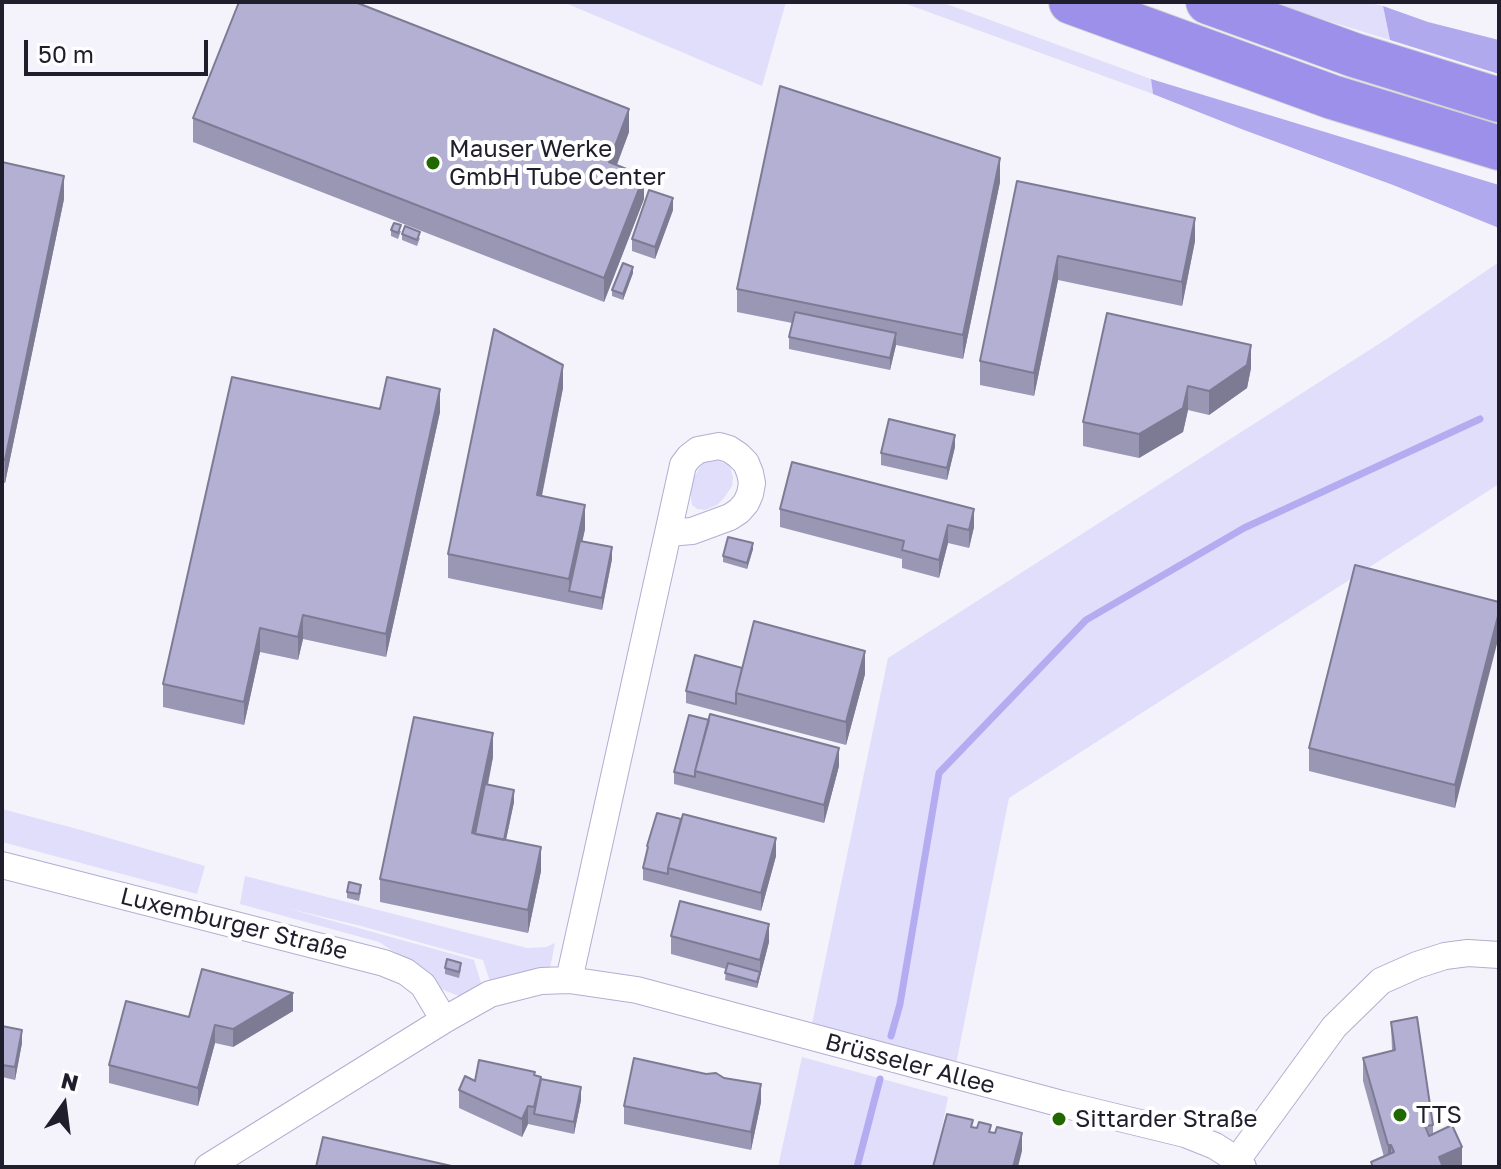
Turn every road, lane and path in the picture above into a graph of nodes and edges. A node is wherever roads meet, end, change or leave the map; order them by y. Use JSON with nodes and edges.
{"nodes":[{"id":1,"x":1071,"y":2,"type":"edge"},
{"id":2,"x":1208,"y":2,"type":"edge"},
{"id":3,"x":1499,"y":100,"type":"edge"},
{"id":4,"x":1499,"y":148,"type":"edge"},
{"id":5,"x":668,"y":533,"type":"dead end"},
{"id":6,"x":2,"y":865,"type":"edge"},
{"id":7,"x":1499,"y":955,"type":"edge"},
{"id":8,"x":569,"y":980,"type":"junction"},
{"id":9,"x":444,"y":1020,"type":"junction"},
{"id":10,"x":1240,"y":1164,"type":"edge"},
{"id":11,"x":208,"y":1167,"type":"edge"}],
"edges":[{"from":1,"to":4,"type":"highway"},
{"from":2,"to":3,"type":"highway"},
{"from":5,"to":8,"type":"street"},
{"from":6,"to":9,"type":"street","name":"Luxemburger Straße"},
{"from":7,"to":10,"type":"street"},
{"from":8,"to":9,"type":"street","name":"Brüsseler Allee"},
{"from":8,"to":10,"type":"street","name":"Brüsseler Allee"},
{"from":9,"to":11,"type":"street","name":"Brüsseler Allee"}]}
